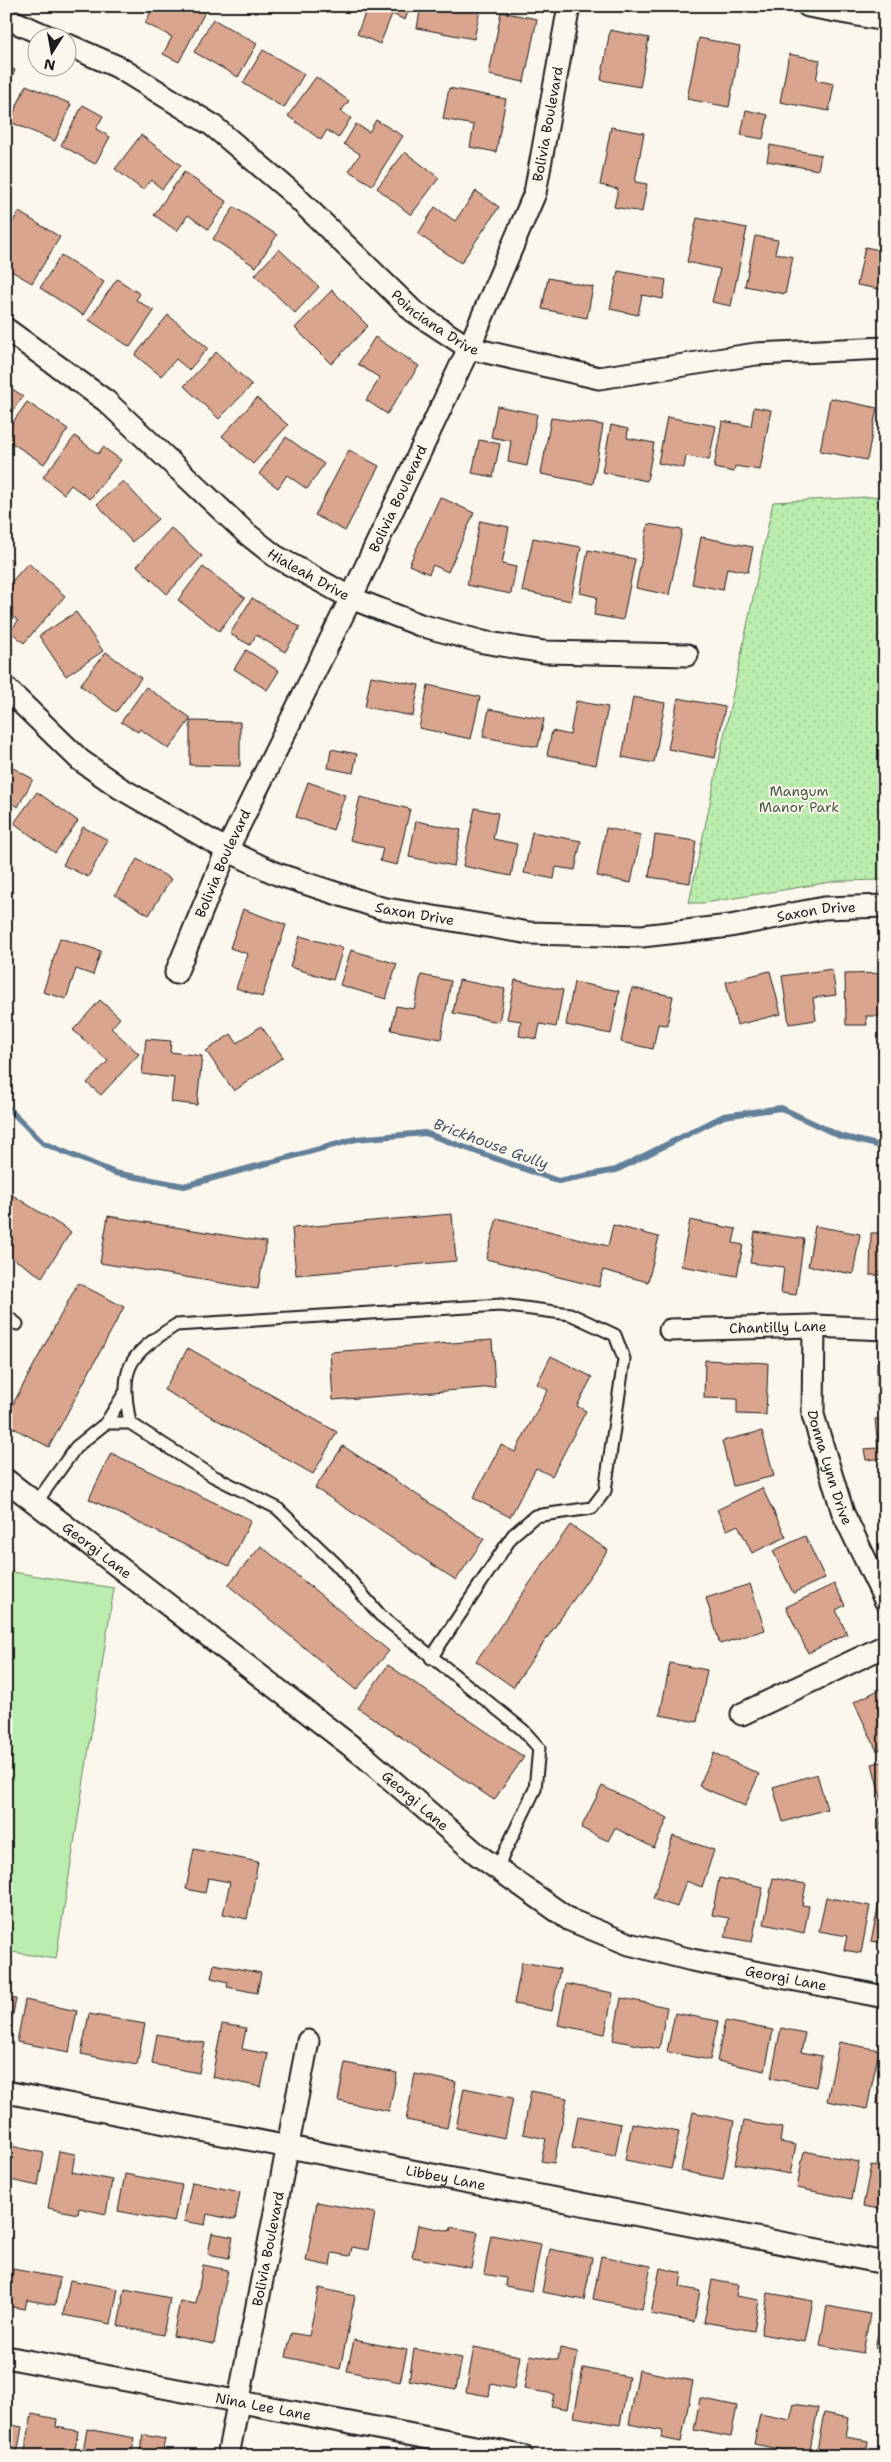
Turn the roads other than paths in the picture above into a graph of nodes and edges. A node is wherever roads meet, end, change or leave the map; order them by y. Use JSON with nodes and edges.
{"nodes":[{"id":1,"x":569,"y":6,"type":"edge"},
{"id":2,"x":808,"y":6,"type":"edge"},
{"id":3,"x":6,"y":18,"type":"edge"},
{"id":4,"x":885,"y":20,"type":"edge"},
{"id":5,"x":28,"y":28,"type":"edge"},
{"id":6,"x":78,"y":49,"type":"edge"},
{"id":7,"x":6,"y":329,"type":"edge"},
{"id":8,"x":469,"y":348,"type":"junction"},
{"id":9,"x":885,"y":348,"type":"edge"},
{"id":10,"x":351,"y":598,"type":"junction"},
{"id":11,"x":686,"y":655,"type":"dead end"},
{"id":12,"x":6,"y":688,"type":"edge"},
{"id":13,"x":227,"y":850,"type":"junction"},
{"id":14,"x":885,"y":906,"type":"edge"},
{"id":15,"x":176,"y":973,"type":"dead end"},
{"id":16,"x":6,"y":1316,"type":"edge"},
{"id":17,"x":17,"y":1324,"type":"dead end"},
{"id":18,"x":814,"y":1326,"type":"junction"},
{"id":19,"x":885,"y":1329,"type":"edge"},
{"id":20,"x":670,"y":1330,"type":"dead end"},
{"id":21,"x":124,"y":1394,"type":"junction"},
{"id":22,"x":106,"y":1423,"type":"junction"},
{"id":23,"x":130,"y":1423,"type":"junction"},
{"id":24,"x":6,"y":1480,"type":"edge"},
{"id":25,"x":36,"y":1503,"type":"junction"},
{"id":26,"x":885,"y":1600,"type":"edge"},
{"id":27,"x":885,"y":1646,"type":"edge"},
{"id":28,"x":431,"y":1658,"type":"junction"},
{"id":29,"x":742,"y":1714,"type":"dead end"},
{"id":30,"x":497,"y":1868,"type":"junction"},
{"id":31,"x":885,"y":1997,"type":"edge"},
{"id":32,"x":308,"y":2041,"type":"dead end"},
{"id":33,"x":6,"y":2092,"type":"edge"},
{"id":34,"x":288,"y":2147,"type":"junction"},
{"id":35,"x":885,"y":2263,"type":"edge"},
{"id":36,"x":6,"y":2357,"type":"edge"},
{"id":37,"x":238,"y":2400,"type":"junction"},
{"id":38,"x":228,"y":2456,"type":"edge"},
{"id":39,"x":522,"y":2456,"type":"edge"}],
"edges":[{"from":1,"to":8,"type":"street","name":"Bolivia Boulevard"},
{"from":2,"to":4,"type":"street"},
{"from":3,"to":5,"type":"street"},
{"from":6,"to":8,"type":"street","name":"Poinciana Drive"},
{"from":7,"to":10,"type":"street","name":"Hialeah Drive"},
{"from":8,"to":9,"type":"street","name":"Poinciana Drive"},
{"from":8,"to":10,"type":"street","name":"Bolivia Boulevard"},
{"from":10,"to":11,"type":"street","name":"Hialeah Drive"},
{"from":10,"to":13,"type":"street","name":"Bolivia Boulevard"},
{"from":12,"to":13,"type":"street","name":"Saxon Drive"},
{"from":13,"to":14,"type":"street","name":"Saxon Drive"},
{"from":13,"to":15,"type":"street","name":"Bolivia Boulevard"},
{"from":16,"to":17,"type":"lane"},
{"from":18,"to":19,"type":"street","name":"Chantilly Lane"},
{"from":18,"to":20,"type":"street","name":"Chantilly Lane"},
{"from":18,"to":26,"type":"street","name":"Donna Lynn Drive"},
{"from":21,"to":22,"type":"lane"},
{"from":21,"to":23,"type":"lane"},
{"from":21,"to":28,"type":"lane"},
{"from":22,"to":23,"type":"lane"},
{"from":22,"to":25,"type":"lane"},
{"from":23,"to":28,"type":"lane"},
{"from":24,"to":25,"type":"street","name":"Georgi Lane"},
{"from":25,"to":30,"type":"street","name":"Georgi Lane"},
{"from":27,"to":29,"type":"street"},
{"from":28,"to":30,"type":"lane"},
{"from":30,"to":31,"type":"street","name":"Georgi Lane"},
{"from":32,"to":34,"type":"street","name":"Bolivia Boulevard"},
{"from":33,"to":34,"type":"street","name":"Libbey Lane"},
{"from":34,"to":35,"type":"street","name":"Libbey Lane"},
{"from":34,"to":37,"type":"street","name":"Bolivia Boulevard"},
{"from":36,"to":37,"type":"street","name":"Nina Lee Lane"},
{"from":37,"to":38,"type":"street","name":"Bolivia Boulevard"},
{"from":37,"to":39,"type":"street","name":"Nina Lee Lane"}]}
